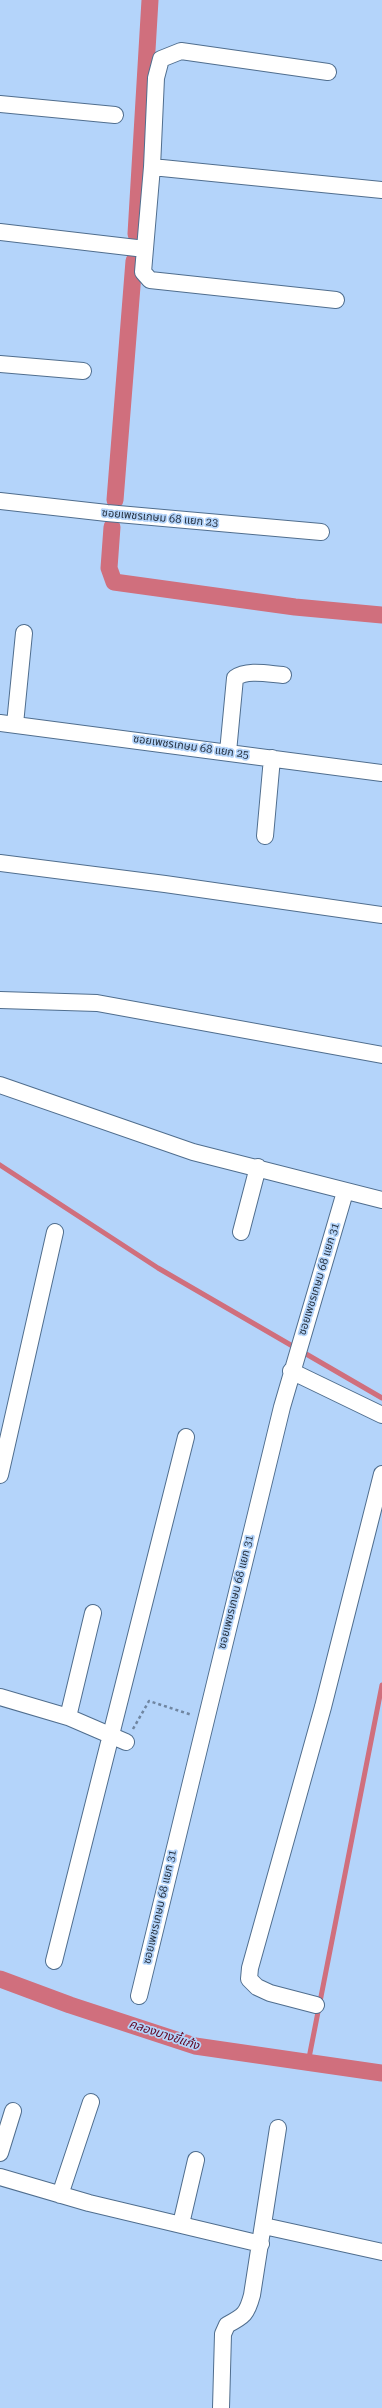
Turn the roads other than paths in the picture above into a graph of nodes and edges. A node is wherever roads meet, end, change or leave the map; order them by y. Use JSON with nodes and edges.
{"nodes":[{"id":1,"x":328,"y":72,"type":"dead end"},
{"id":2,"x":0,"y":104,"type":"edge"},
{"id":3,"x":115,"y":115,"type":"dead end"},
{"id":4,"x":152,"y":167,"type":"junction"},
{"id":5,"x":382,"y":190,"type":"edge"},
{"id":6,"x":0,"y":232,"type":"edge"},
{"id":7,"x":145,"y":249,"type":"junction"},
{"id":8,"x":336,"y":300,"type":"dead end"},
{"id":9,"x":0,"y":364,"type":"edge"},
{"id":10,"x":83,"y":371,"type":"dead end"},
{"id":11,"x":0,"y":501,"type":"edge"},
{"id":12,"x":321,"y":532,"type":"dead end"},
{"id":13,"x":24,"y":633,"type":"dead end"},
{"id":14,"x":283,"y":675,"type":"dead end"},
{"id":15,"x":7,"y":723,"type":"edge"},
{"id":16,"x":228,"y":752,"type":"junction"},
{"id":17,"x":272,"y":758,"type":"junction"},
{"id":18,"x":382,"y":773,"type":"edge"},
{"id":19,"x":265,"y":836,"type":"dead end"},
{"id":20,"x":0,"y":863,"type":"edge"},
{"id":21,"x":382,"y":915,"type":"edge"},
{"id":22,"x":0,"y":1000,"type":"edge"},
{"id":23,"x":382,"y":1055,"type":"edge"},
{"id":24,"x":0,"y":1085,"type":"edge"},
{"id":25,"x":258,"y":1167,"type":"junction"},
{"id":26,"x":345,"y":1192,"type":"junction"},
{"id":27,"x":382,"y":1200,"type":"edge"},
{"id":28,"x":55,"y":1232,"type":"dead end"},
{"id":29,"x":241,"y":1232,"type":"dead end"},
{"id":30,"x":291,"y":1371,"type":"junction"},
{"id":31,"x":382,"y":1415,"type":"edge"},
{"id":32,"x":186,"y":1437,"type":"dead end"},
{"id":33,"x":382,"y":1474,"type":"edge"},
{"id":34,"x":0,"y":1475,"type":"edge"},
{"id":35,"x":93,"y":1613,"type":"dead end"},
{"id":36,"x":0,"y":1697,"type":"edge"},
{"id":37,"x":68,"y":1716,"type":"junction"},
{"id":38,"x":109,"y":1736,"type":"junction"},
{"id":39,"x":126,"y":1742,"type":"road end"},
{"id":40,"x":54,"y":1962,"type":"dead end"},
{"id":41,"x":139,"y":1996,"type":"dead end"},
{"id":42,"x":316,"y":2005,"type":"dead end"},
{"id":43,"x":91,"y":2102,"type":"dead end"},
{"id":44,"x":13,"y":2111,"type":"dead end"},
{"id":45,"x":278,"y":2128,"type":"dead end"},
{"id":46,"x":0,"y":2153,"type":"edge"},
{"id":47,"x":196,"y":2160,"type":"dead end"},
{"id":48,"x":0,"y":2177,"type":"edge"},
{"id":49,"x":60,"y":2194,"type":"junction"},
{"id":50,"x":181,"y":2224,"type":"junction"},
{"id":51,"x":264,"y":2226,"type":"junction"},
{"id":52,"x":261,"y":2244,"type":"junction"},
{"id":53,"x":382,"y":2252,"type":"edge"},
{"id":54,"x":221,"y":2408,"type":"edge"}],
"edges":[{"from":1,"to":4,"type":"street"},
{"from":2,"to":3,"type":"street"},
{"from":4,"to":5,"type":"street"},
{"from":4,"to":7,"type":"street"},
{"from":6,"to":7,"type":"street"},
{"from":7,"to":8,"type":"street"},
{"from":9,"to":10,"type":"street"},
{"from":11,"to":12,"type":"street","name":"ซอยเพชรเกษม 68 แยก 23"},
{"from":13,"to":15,"type":"street"},
{"from":14,"to":16,"type":"street"},
{"from":15,"to":16,"type":"street","name":"ซอยเพชรเกษม 68 แยก 25"},
{"from":16,"to":17,"type":"street","name":"ซอยเพชรเกษม 68 แยก 25"},
{"from":17,"to":18,"type":"street","name":"ซอยเพชรเกษม 68 แยก 25"},
{"from":17,"to":19,"type":"street"},
{"from":20,"to":21,"type":"street"},
{"from":22,"to":23,"type":"street"},
{"from":24,"to":25,"type":"street"},
{"from":25,"to":26,"type":"street"},
{"from":25,"to":29,"type":"street"},
{"from":26,"to":27,"type":"street"},
{"from":26,"to":30,"type":"street","name":"ซอยเพชรเกษม 68 แยก 31"},
{"from":28,"to":34,"type":"street"},
{"from":30,"to":31,"type":"street"},
{"from":30,"to":41,"type":"street","name":"ซอยเพชรเกษม 68 แยก 31"},
{"from":32,"to":38,"type":"street"},
{"from":33,"to":42,"type":"street"},
{"from":35,"to":37,"type":"street"},
{"from":36,"to":37,"type":"street"},
{"from":37,"to":38,"type":"street"},
{"from":38,"to":39,"type":"street"},
{"from":38,"to":40,"type":"street"},
{"from":43,"to":49,"type":"street"},
{"from":44,"to":46,"type":"street"},
{"from":45,"to":51,"type":"street"},
{"from":47,"to":50,"type":"street"},
{"from":48,"to":49,"type":"street"},
{"from":49,"to":50,"type":"street"},
{"from":50,"to":52,"type":"street"},
{"from":51,"to":52,"type":"street"},
{"from":51,"to":53,"type":"street"},
{"from":52,"to":54,"type":"street"}]}
